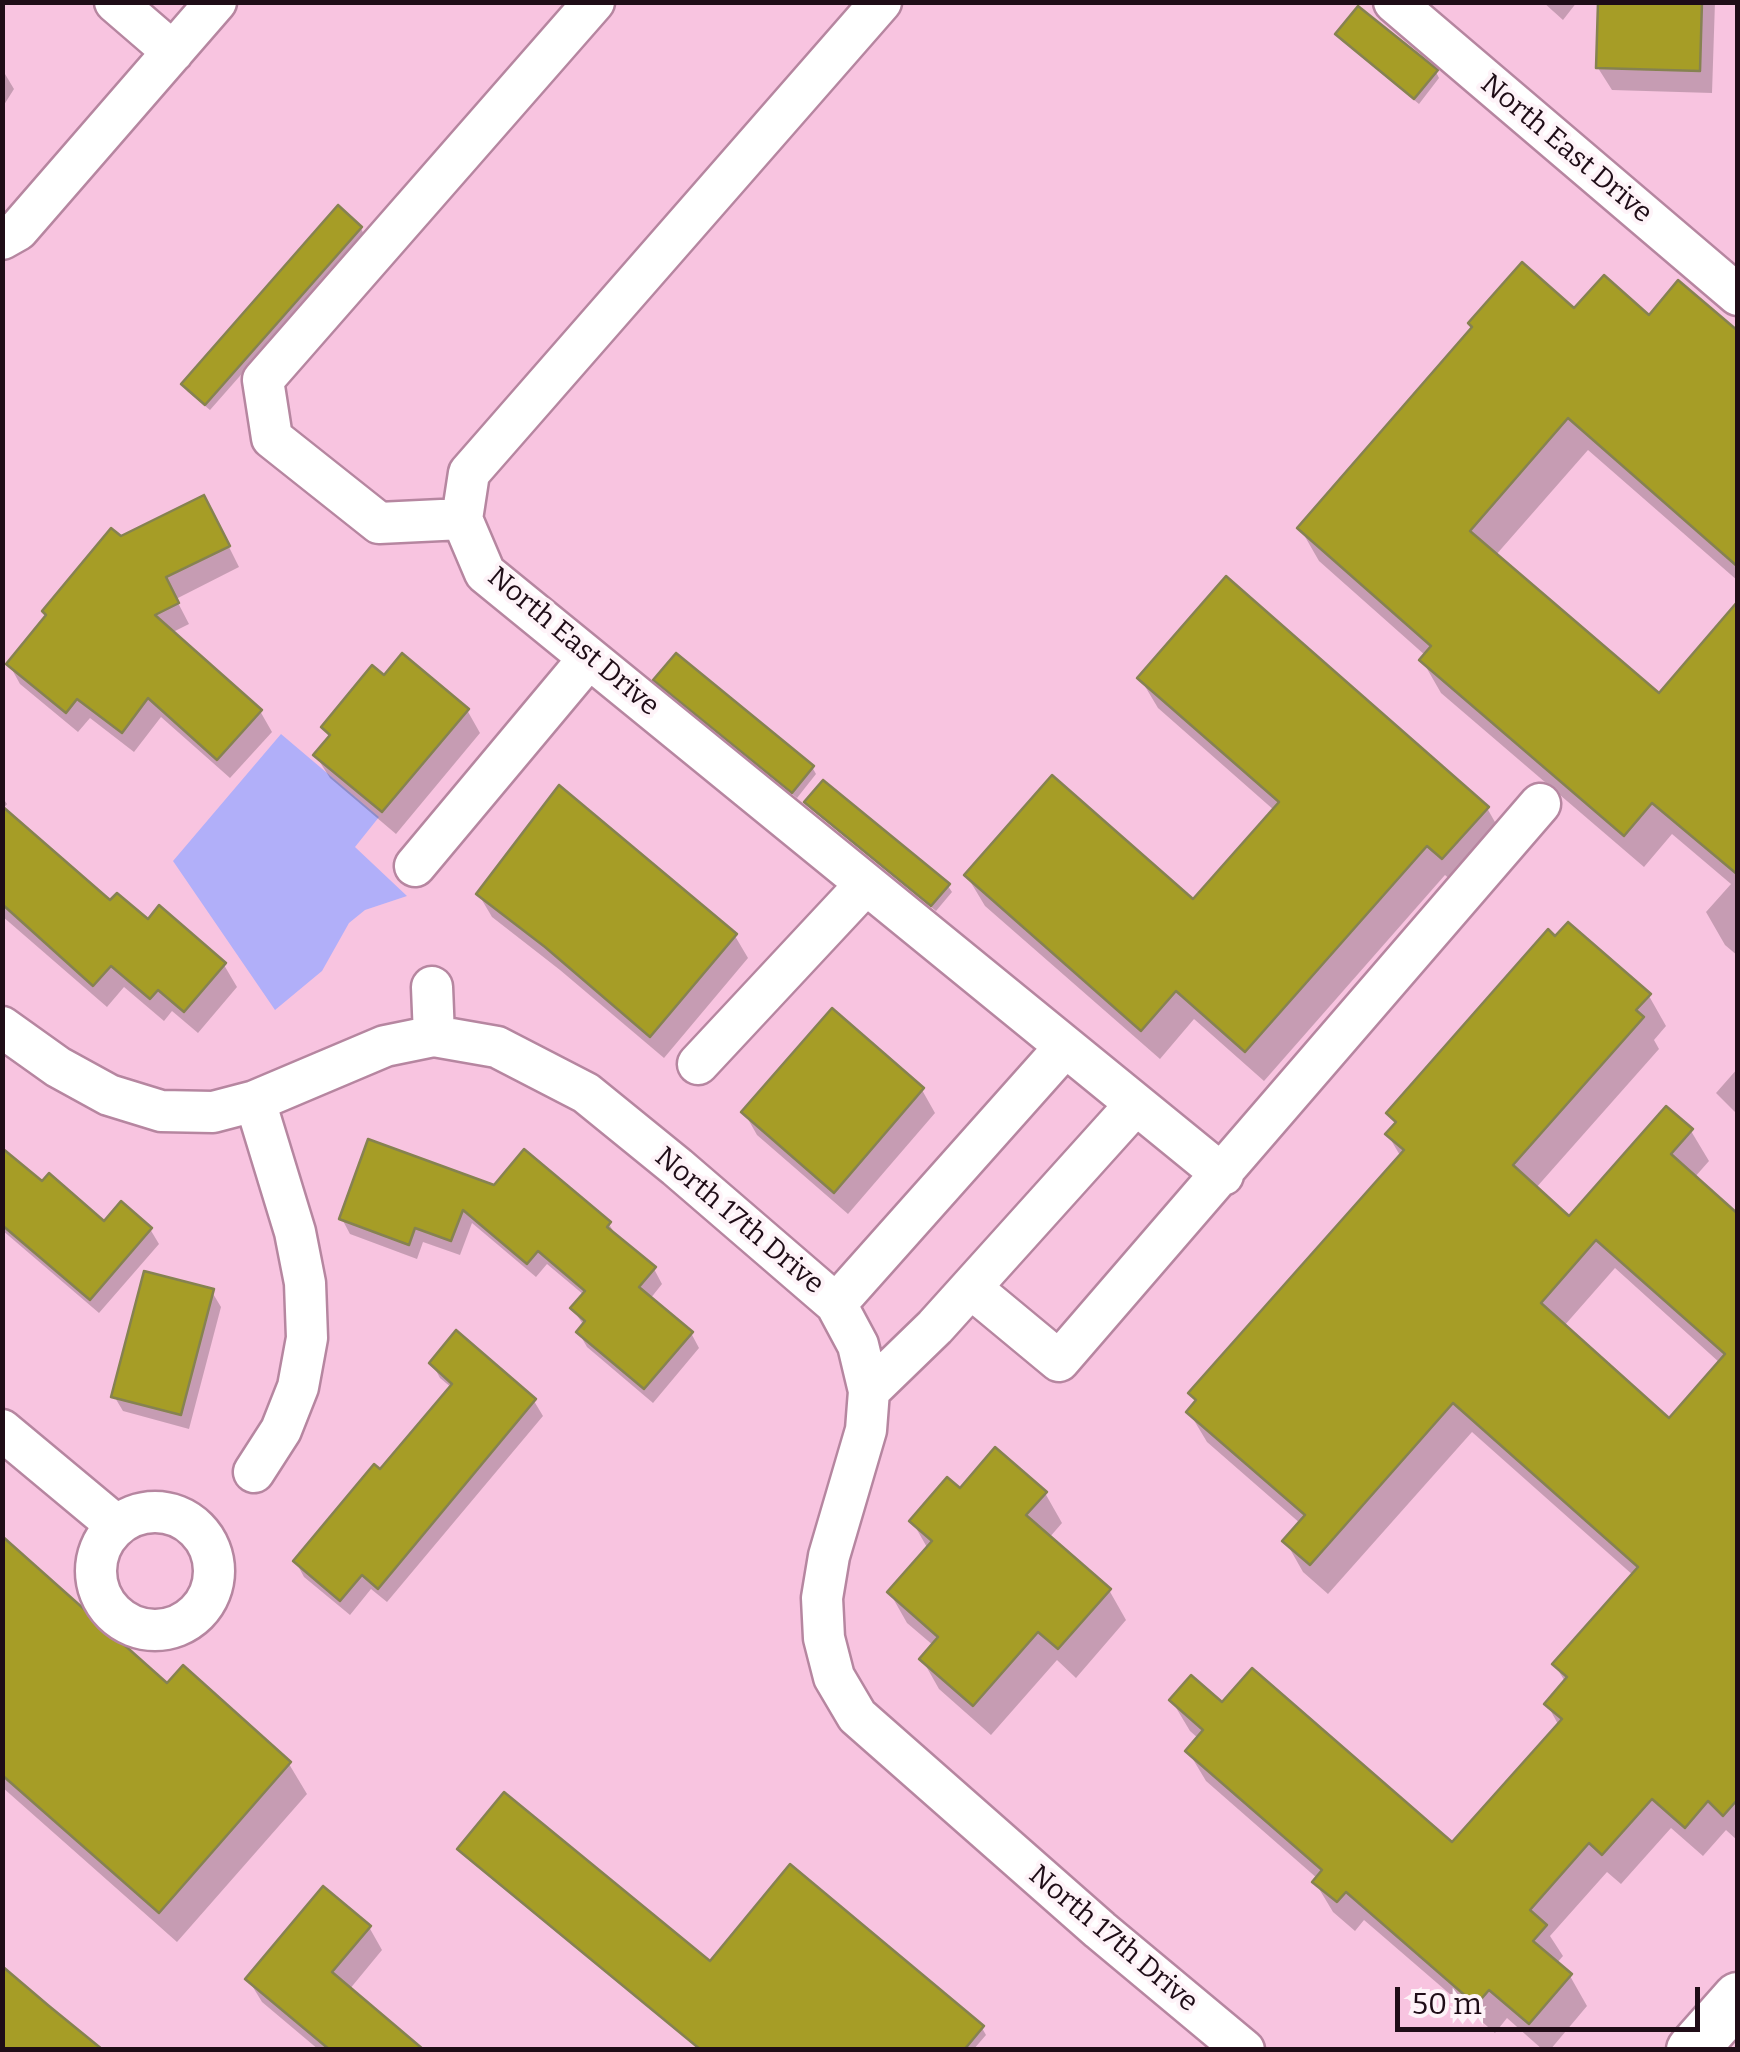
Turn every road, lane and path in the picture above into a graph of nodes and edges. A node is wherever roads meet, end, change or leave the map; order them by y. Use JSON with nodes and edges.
{"nodes":[{"id":1,"x":115,"y":2,"type":"edge"},
{"id":2,"x":216,"y":2,"type":"edge"},
{"id":3,"x":594,"y":2,"type":"edge"},
{"id":4,"x":880,"y":2,"type":"edge"},
{"id":5,"x":1394,"y":2,"type":"edge"},
{"id":6,"x":173,"y":52,"type":"junction"},
{"id":7,"x":2,"y":239,"type":"edge"},
{"id":8,"x":1738,"y":295,"type":"edge"},
{"id":9,"x":462,"y":519,"type":"junction"},
{"id":10,"x":590,"y":658,"type":"junction"},
{"id":11,"x":1540,"y":804,"type":"dead end"},
{"id":12,"x":415,"y":866,"type":"dead end"},
{"id":13,"x":866,"y":884,"type":"junction"},
{"id":14,"x":432,"y":988,"type":"dead end"},
{"id":15,"x":2,"y":1028,"type":"edge"},
{"id":16,"x":434,"y":1036,"type":"junction"},
{"id":17,"x":1066,"y":1046,"type":"junction"},
{"id":18,"x":698,"y":1064,"type":"dead end"},
{"id":19,"x":255,"y":1101,"type":"junction"},
{"id":20,"x":1136,"y":1104,"type":"junction"},
{"id":21,"x":1223,"y":1175,"type":"junction"},
{"id":22,"x":972,"y":1288,"type":"junction"},
{"id":23,"x":836,"y":1304,"type":"junction"},
{"id":24,"x":869,"y":1391,"type":"junction"},
{"id":25,"x":2,"y":1430,"type":"edge"},
{"id":26,"x":254,"y":1472,"type":"dead end"},
{"id":27,"x":116,"y":1525,"type":"dead end"},
{"id":28,"x":1738,"y":1998,"type":"edge"},
{"id":29,"x":1244,"y":2050,"type":"edge"},
{"id":30,"x":1692,"y":2050,"type":"edge"}],
"edges":[{"from":1,"to":6,"type":"street"},
{"from":2,"to":6,"type":"street"},
{"from":3,"to":9,"type":"street"},
{"from":4,"to":9,"type":"street"},
{"from":5,"to":8,"type":"street","name":"North East Drive"},
{"from":6,"to":7,"type":"street"},
{"from":9,"to":10,"type":"street","name":"North East Drive"},
{"from":10,"to":12,"type":"street"},
{"from":10,"to":13,"type":"street","name":"North East Drive"},
{"from":11,"to":21,"type":"street"},
{"from":13,"to":17,"type":"street","name":"North East Drive"},
{"from":13,"to":18,"type":"street"},
{"from":14,"to":16,"type":"street"},
{"from":15,"to":19,"type":"street","name":"North 17th Drive"},
{"from":16,"to":19,"type":"street","name":"North 17th Drive"},
{"from":16,"to":23,"type":"street","name":"North 17th Drive"},
{"from":17,"to":20,"type":"street","name":"North East Drive"},
{"from":17,"to":23,"type":"street"},
{"from":19,"to":26,"type":"street"},
{"from":20,"to":21,"type":"street","name":"North East Drive"},
{"from":20,"to":22,"type":"street"},
{"from":21,"to":22,"type":"street"},
{"from":22,"to":24,"type":"street"},
{"from":23,"to":24,"type":"street","name":"North 17th Drive"},
{"from":24,"to":29,"type":"street","name":"North 17th Drive"},
{"from":25,"to":27,"type":"street"},
{"from":28,"to":30,"type":"main road"}]}
